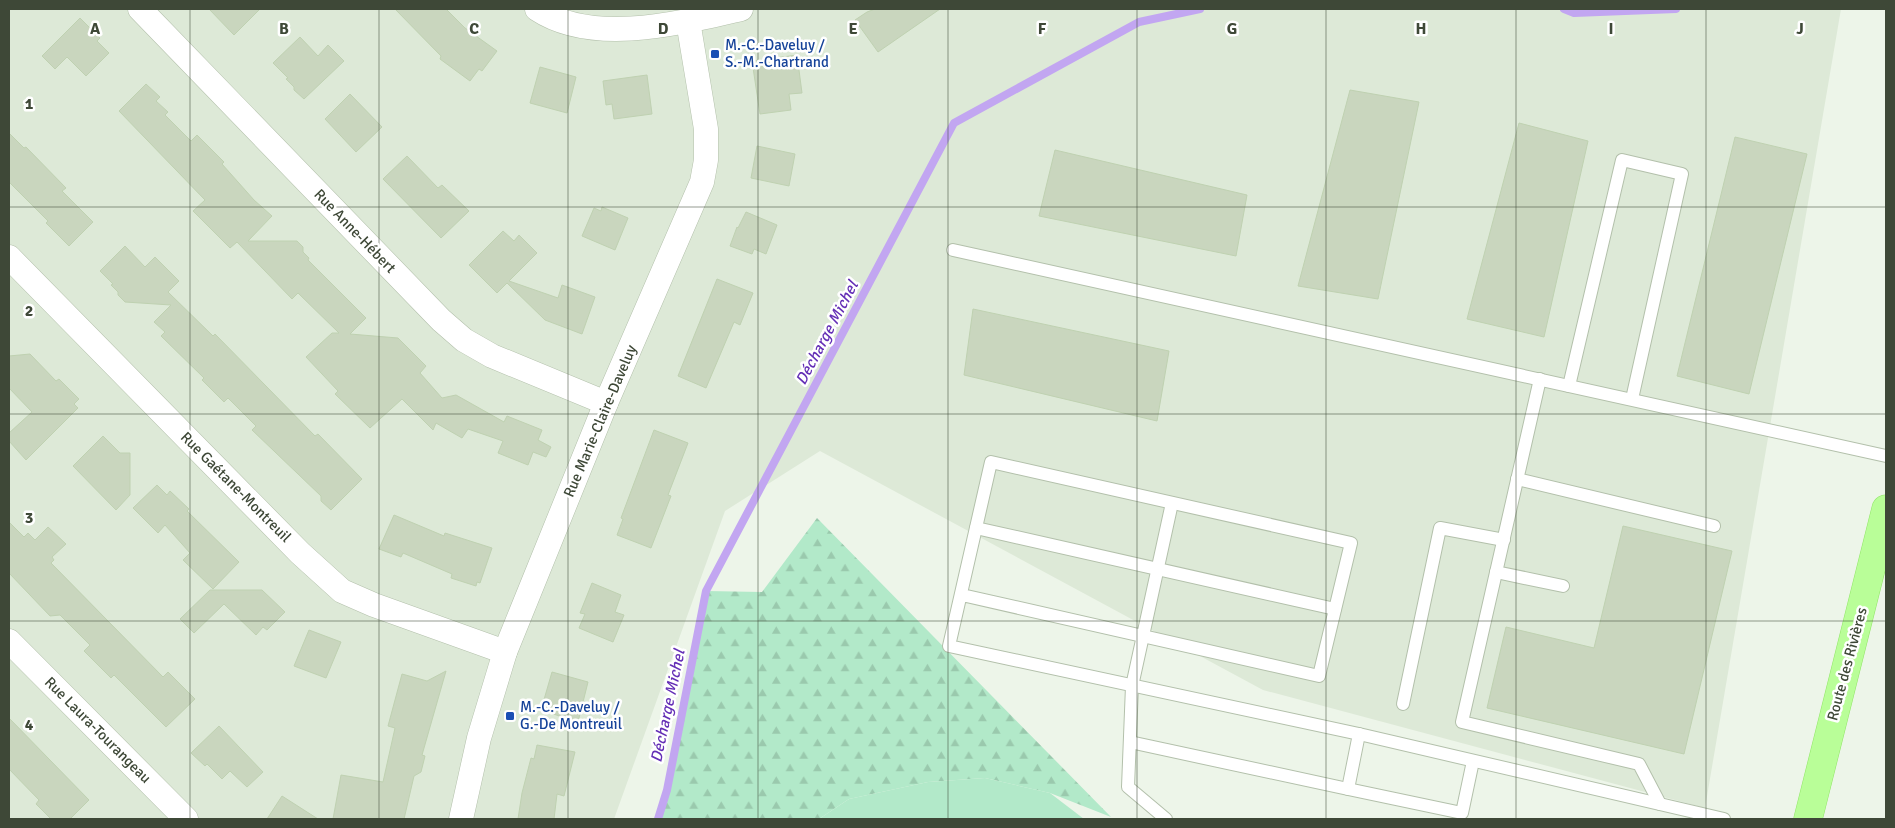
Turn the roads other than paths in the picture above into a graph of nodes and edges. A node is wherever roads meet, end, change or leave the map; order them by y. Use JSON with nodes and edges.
{"nodes":[{"id":1,"x":140,"y":9,"type":"edge"},
{"id":2,"x":537,"y":9,"type":"edge"},
{"id":3,"x":741,"y":9,"type":"edge"},
{"id":4,"x":688,"y":21,"type":"junction"},
{"id":5,"x":953,"y":250,"type":"dead end"},
{"id":6,"x":9,"y":257,"type":"edge"},
{"id":7,"x":1540,"y":379,"type":"junction"},
{"id":8,"x":1570,"y":386,"type":"junction"},
{"id":9,"x":1632,"y":400,"type":"junction"},
{"id":10,"x":606,"y":403,"type":"junction"},
{"id":11,"x":1886,"y":456,"type":"edge"},
{"id":12,"x":1517,"y":479,"type":"junction"},
{"id":13,"x":1172,"y":503,"type":"junction"},
{"id":14,"x":1886,"y":509,"type":"edge"},
{"id":15,"x":1714,"y":526,"type":"dead end"},
{"id":16,"x":976,"y":528,"type":"junction"},
{"id":17,"x":1504,"y":540,"type":"junction"},
{"id":18,"x":1159,"y":569,"type":"junction"},
{"id":19,"x":1496,"y":572,"type":"junction"},
{"id":20,"x":1563,"y":586,"type":"dead end"},
{"id":21,"x":962,"y":595,"type":"junction"},
{"id":22,"x":1335,"y":609,"type":"junction"},
{"id":23,"x":1144,"y":636,"type":"junction"},
{"id":24,"x":9,"y":641,"type":"edge"},
{"id":25,"x":506,"y":652,"type":"junction"},
{"id":26,"x":1132,"y":686,"type":"junction"},
{"id":27,"x":1403,"y":704,"type":"dead end"},
{"id":28,"x":1359,"y":734,"type":"junction"},
{"id":29,"x":1130,"y":742,"type":"junction"},
{"id":30,"x":1473,"y":761,"type":"junction"},
{"id":31,"x":1348,"y":790,"type":"junction"},
{"id":32,"x":1660,"y":804,"type":"junction"},
{"id":33,"x":186,"y":819,"type":"edge"},
{"id":34,"x":461,"y":819,"type":"edge"},
{"id":35,"x":1166,"y":819,"type":"edge"},
{"id":36,"x":1724,"y":819,"type":"edge"},
{"id":37,"x":1808,"y":819,"type":"edge"}],
"edges":[{"from":1,"to":10,"type":"street","name":"Rue Anne-Hébert"},
{"from":2,"to":4,"type":"street"},
{"from":3,"to":4,"type":"street"},
{"from":4,"to":10,"type":"street","name":"Rue Marie-Claire-Daveluy"},
{"from":5,"to":7,"type":"lane"},
{"from":6,"to":25,"type":"street","name":"Rue Gaétane-Montreuil"},
{"from":7,"to":8,"type":"lane"},
{"from":7,"to":12,"type":"lane"},
{"from":8,"to":9,"type":"lane"},
{"from":8,"to":9,"type":"lane"},
{"from":9,"to":11,"type":"lane"},
{"from":10,"to":25,"type":"street","name":"Rue Marie-Claire-Daveluy"},
{"from":12,"to":15,"type":"lane"},
{"from":12,"to":17,"type":"lane"},
{"from":13,"to":16,"type":"lane"},
{"from":13,"to":18,"type":"lane"},
{"from":13,"to":22,"type":"lane"},
{"from":14,"to":37,"type":"main road","name":"Route des Rivières"},
{"from":16,"to":18,"type":"lane"},
{"from":16,"to":21,"type":"lane"},
{"from":17,"to":19,"type":"lane"},
{"from":17,"to":27,"type":"lane"},
{"from":18,"to":22,"type":"lane"},
{"from":18,"to":23,"type":"lane"},
{"from":19,"to":20,"type":"lane"},
{"from":19,"to":32,"type":"lane"},
{"from":21,"to":23,"type":"lane"},
{"from":21,"to":26,"type":"lane"},
{"from":22,"to":23,"type":"lane"},
{"from":23,"to":26,"type":"lane"},
{"from":24,"to":33,"type":"street","name":"Rue Laura-Tourangeau"},
{"from":25,"to":34,"type":"street","name":"Rue Marie-Claire-Daveluy"},
{"from":26,"to":28,"type":"lane"},
{"from":26,"to":29,"type":"lane"},
{"from":28,"to":30,"type":"lane"},
{"from":28,"to":31,"type":"lane"},
{"from":29,"to":31,"type":"lane"},
{"from":29,"to":35,"type":"lane"},
{"from":30,"to":31,"type":"lane"},
{"from":30,"to":32,"type":"lane"},
{"from":32,"to":36,"type":"lane"}]}
